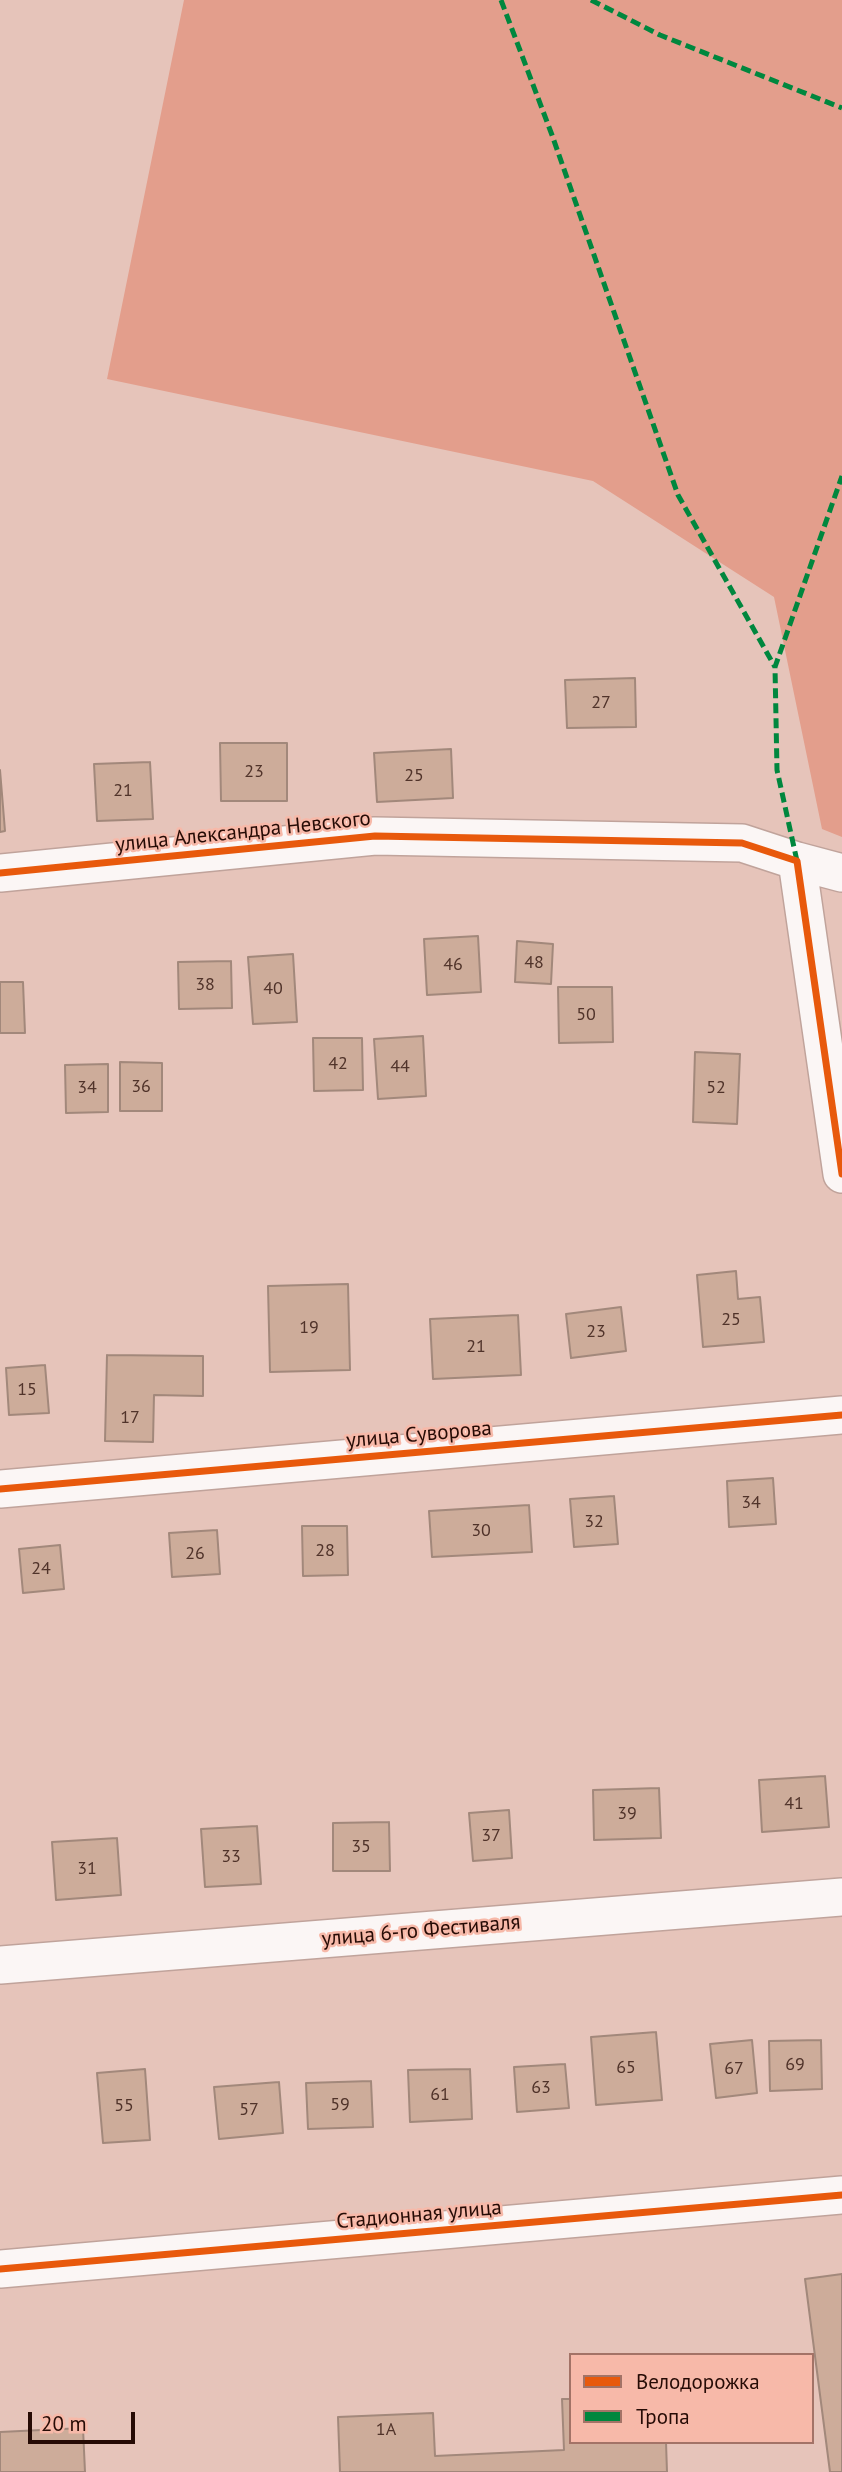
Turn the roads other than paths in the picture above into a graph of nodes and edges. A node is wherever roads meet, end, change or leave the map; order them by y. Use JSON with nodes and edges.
{"nodes":[{"id":1,"x":797,"y":861,"type":"junction"},
{"id":2,"x":0,"y":873,"type":"edge"},
{"id":3,"x":842,"y":873,"type":"edge"},
{"id":4,"x":842,"y":1174,"type":"edge"},
{"id":5,"x":842,"y":1416,"type":"edge"},
{"id":6,"x":0,"y":1489,"type":"edge"},
{"id":7,"x":842,"y":1897,"type":"edge"},
{"id":8,"x":0,"y":1965,"type":"edge"},
{"id":9,"x":842,"y":2195,"type":"edge"},
{"id":10,"x":0,"y":2269,"type":"edge"}],
"edges":[{"from":1,"to":2,"type":"street","name":"улица Александра Невского"},
{"from":1,"to":3,"type":"street"},
{"from":1,"to":4,"type":"street"},
{"from":5,"to":6,"type":"street","name":"улица Суворова"},
{"from":7,"to":8,"type":"street","name":"улица 6-го Фестиваля"},
{"from":9,"to":10,"type":"street","name":"Стадионная улица"}]}
